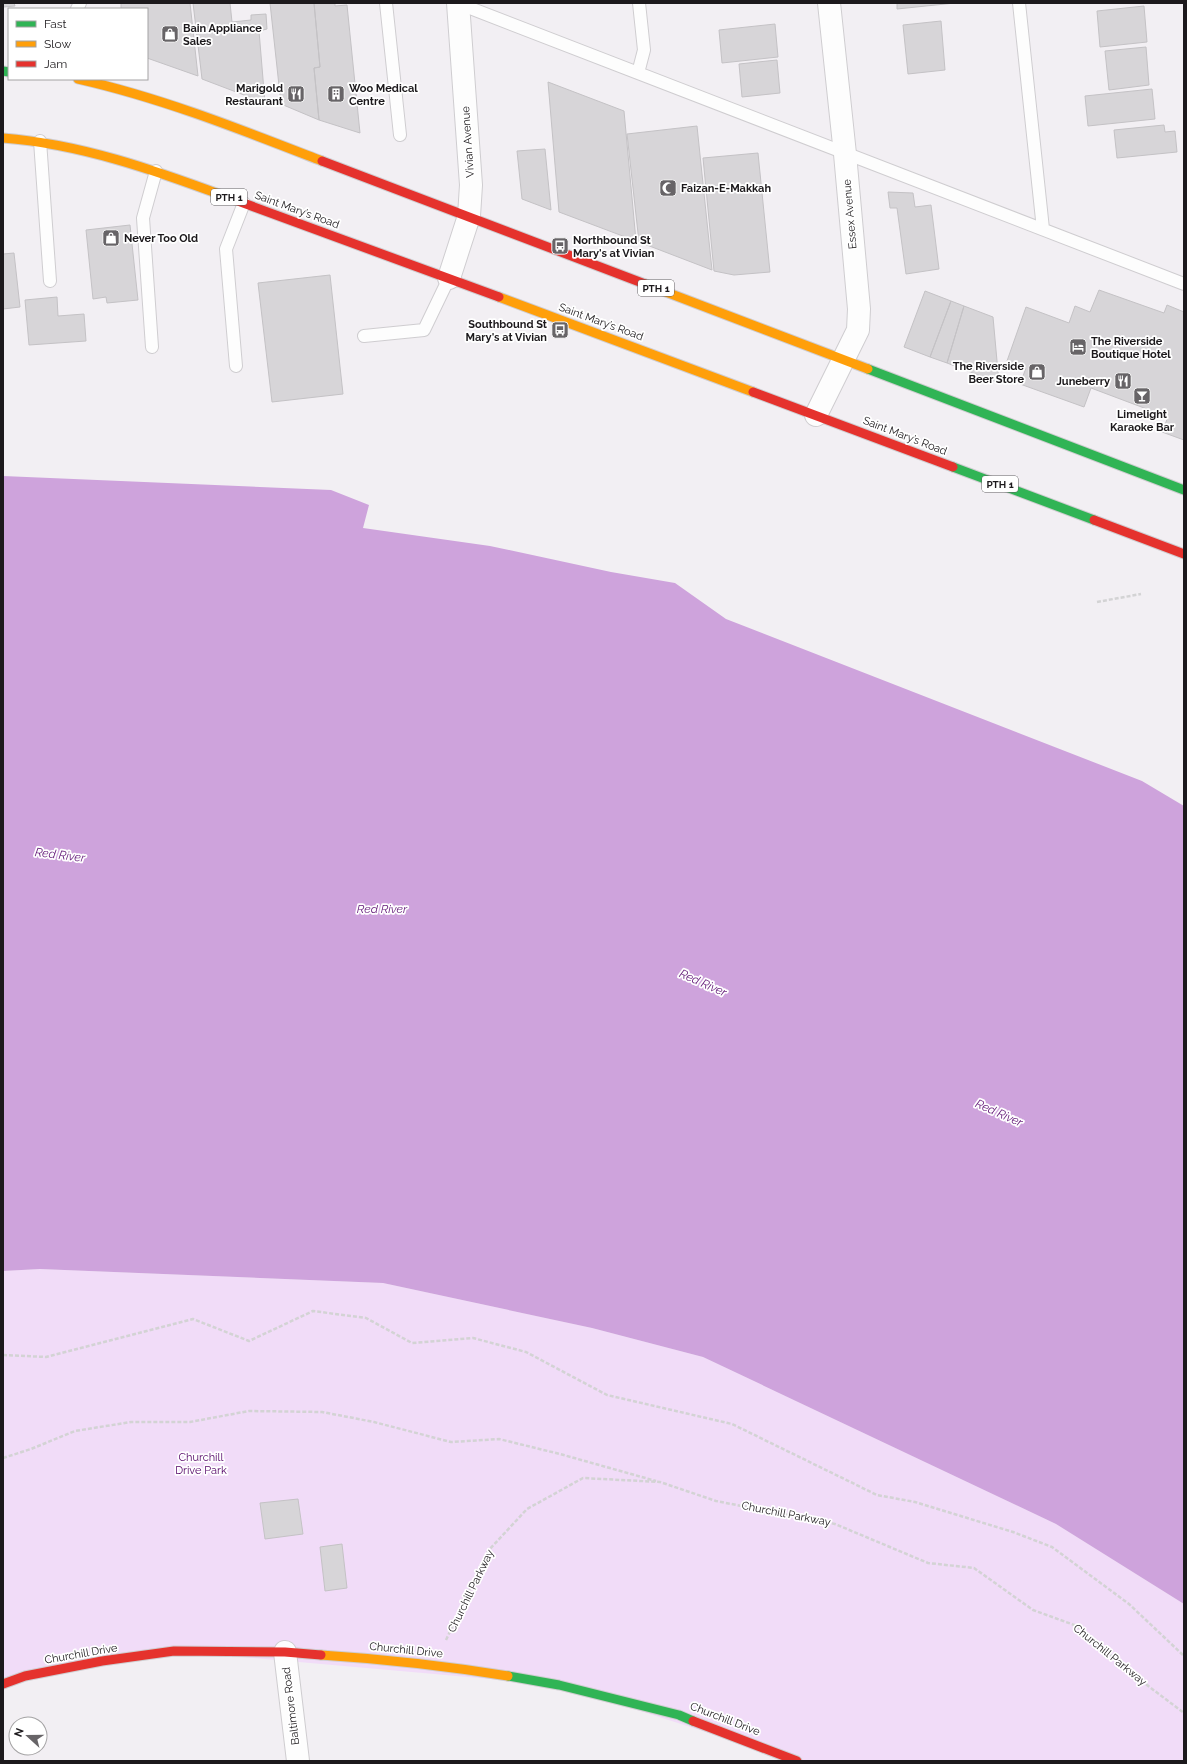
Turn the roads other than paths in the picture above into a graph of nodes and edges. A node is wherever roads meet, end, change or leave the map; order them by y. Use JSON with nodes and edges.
{"nodes":[{"id":1,"x":386,"y":3,"type":"edge"},
{"id":2,"x":458,"y":3,"type":"edge"},
{"id":3,"x":639,"y":3,"type":"edge"},
{"id":4,"x":829,"y":3,"type":"edge"},
{"id":5,"x":1019,"y":3,"type":"edge"},
{"id":6,"x":638,"y":73,"type":"junction"},
{"id":7,"x":85,"y":80,"type":"edge"},
{"id":8,"x":115,"y":84,"type":"edge"},
{"id":9,"x":400,"y":135,"type":"dead end"},
{"id":10,"x":3,"y":138,"type":"edge"},
{"id":11,"x":40,"y":141,"type":"junction"},
{"id":12,"x":845,"y":154,"type":"junction"},
{"id":13,"x":156,"y":171,"type":"junction"},
{"id":14,"x":244,"y":203,"type":"junction"},
{"id":15,"x":468,"y":216,"type":"junction"},
{"id":16,"x":1043,"y":229,"type":"junction"},
{"id":17,"x":449,"y":278,"type":"junction"},
{"id":18,"x":50,"y":281,"type":"dead end"},
{"id":19,"x":1184,"y":284,"type":"edge"},
{"id":20,"x":364,"y":336,"type":"dead end"},
{"id":21,"x":152,"y":347,"type":"dead end"},
{"id":22,"x":844,"y":360,"type":"junction"},
{"id":23,"x":236,"y":366,"type":"dead end"},
{"id":24,"x":816,"y":415,"type":"junction"},
{"id":25,"x":1184,"y":490,"type":"edge"},
{"id":26,"x":1184,"y":554,"type":"edge"},
{"id":27,"x":285,"y":1652,"type":"junction"},
{"id":28,"x":3,"y":1684,"type":"edge"},
{"id":29,"x":776,"y":1756,"type":"edge"},
{"id":30,"x":298,"y":1761,"type":"edge"},
{"id":31,"x":797,"y":1761,"type":"edge"}],
"edges":[{"from":1,"to":9,"type":"lane"},
{"from":2,"to":6,"type":"lane"},
{"from":2,"to":15,"type":"street","name":"Vivian Avenue"},
{"from":3,"to":6,"type":"lane"},
{"from":4,"to":12,"type":"street","name":"Essex Avenue"},
{"from":5,"to":16,"type":"lane"},
{"from":6,"to":12,"type":"lane"},
{"from":7,"to":8,"type":"main road","number":"PTH 1"},
{"from":8,"to":15,"type":"main road","number":"PTH 1"},
{"from":10,"to":11,"type":"main road","name":"Saint Mary’s Road","number":"PTH 1"},
{"from":11,"to":13,"type":"main road","name":"Saint Mary’s Road","number":"PTH 1"},
{"from":11,"to":18,"type":"lane"},
{"from":12,"to":16,"type":"lane"},
{"from":12,"to":22,"type":"street","name":"Essex Avenue"},
{"from":13,"to":14,"type":"main road","name":"Saint Mary’s Road","number":"PTH 1"},
{"from":13,"to":21,"type":"lane"},
{"from":14,"to":17,"type":"main road","name":"Saint Mary’s Road","number":"PTH 1"},
{"from":14,"to":23,"type":"lane"},
{"from":15,"to":17,"type":"street","name":"Vivian Avenue"},
{"from":15,"to":22,"type":"main road","number":"PTH 1"},
{"from":16,"to":19,"type":"lane"},
{"from":17,"to":20,"type":"lane"},
{"from":17,"to":24,"type":"main road","name":"Saint Mary’s Road","number":"PTH 1"},
{"from":22,"to":24,"type":"street","name":"Essex Avenue"},
{"from":22,"to":25,"type":"main road","number":"PTH 1"},
{"from":24,"to":26,"type":"main road","name":"Saint Mary’s Road","number":"PTH 1"},
{"from":27,"to":28,"type":"main road","name":"Churchill Drive"},
{"from":27,"to":29,"type":"main road","name":"Churchill Drive"},
{"from":27,"to":30,"type":"street","name":"Baltimore Road"},
{"from":29,"to":31,"type":"main road","name":"Churchill Drive"}]}
